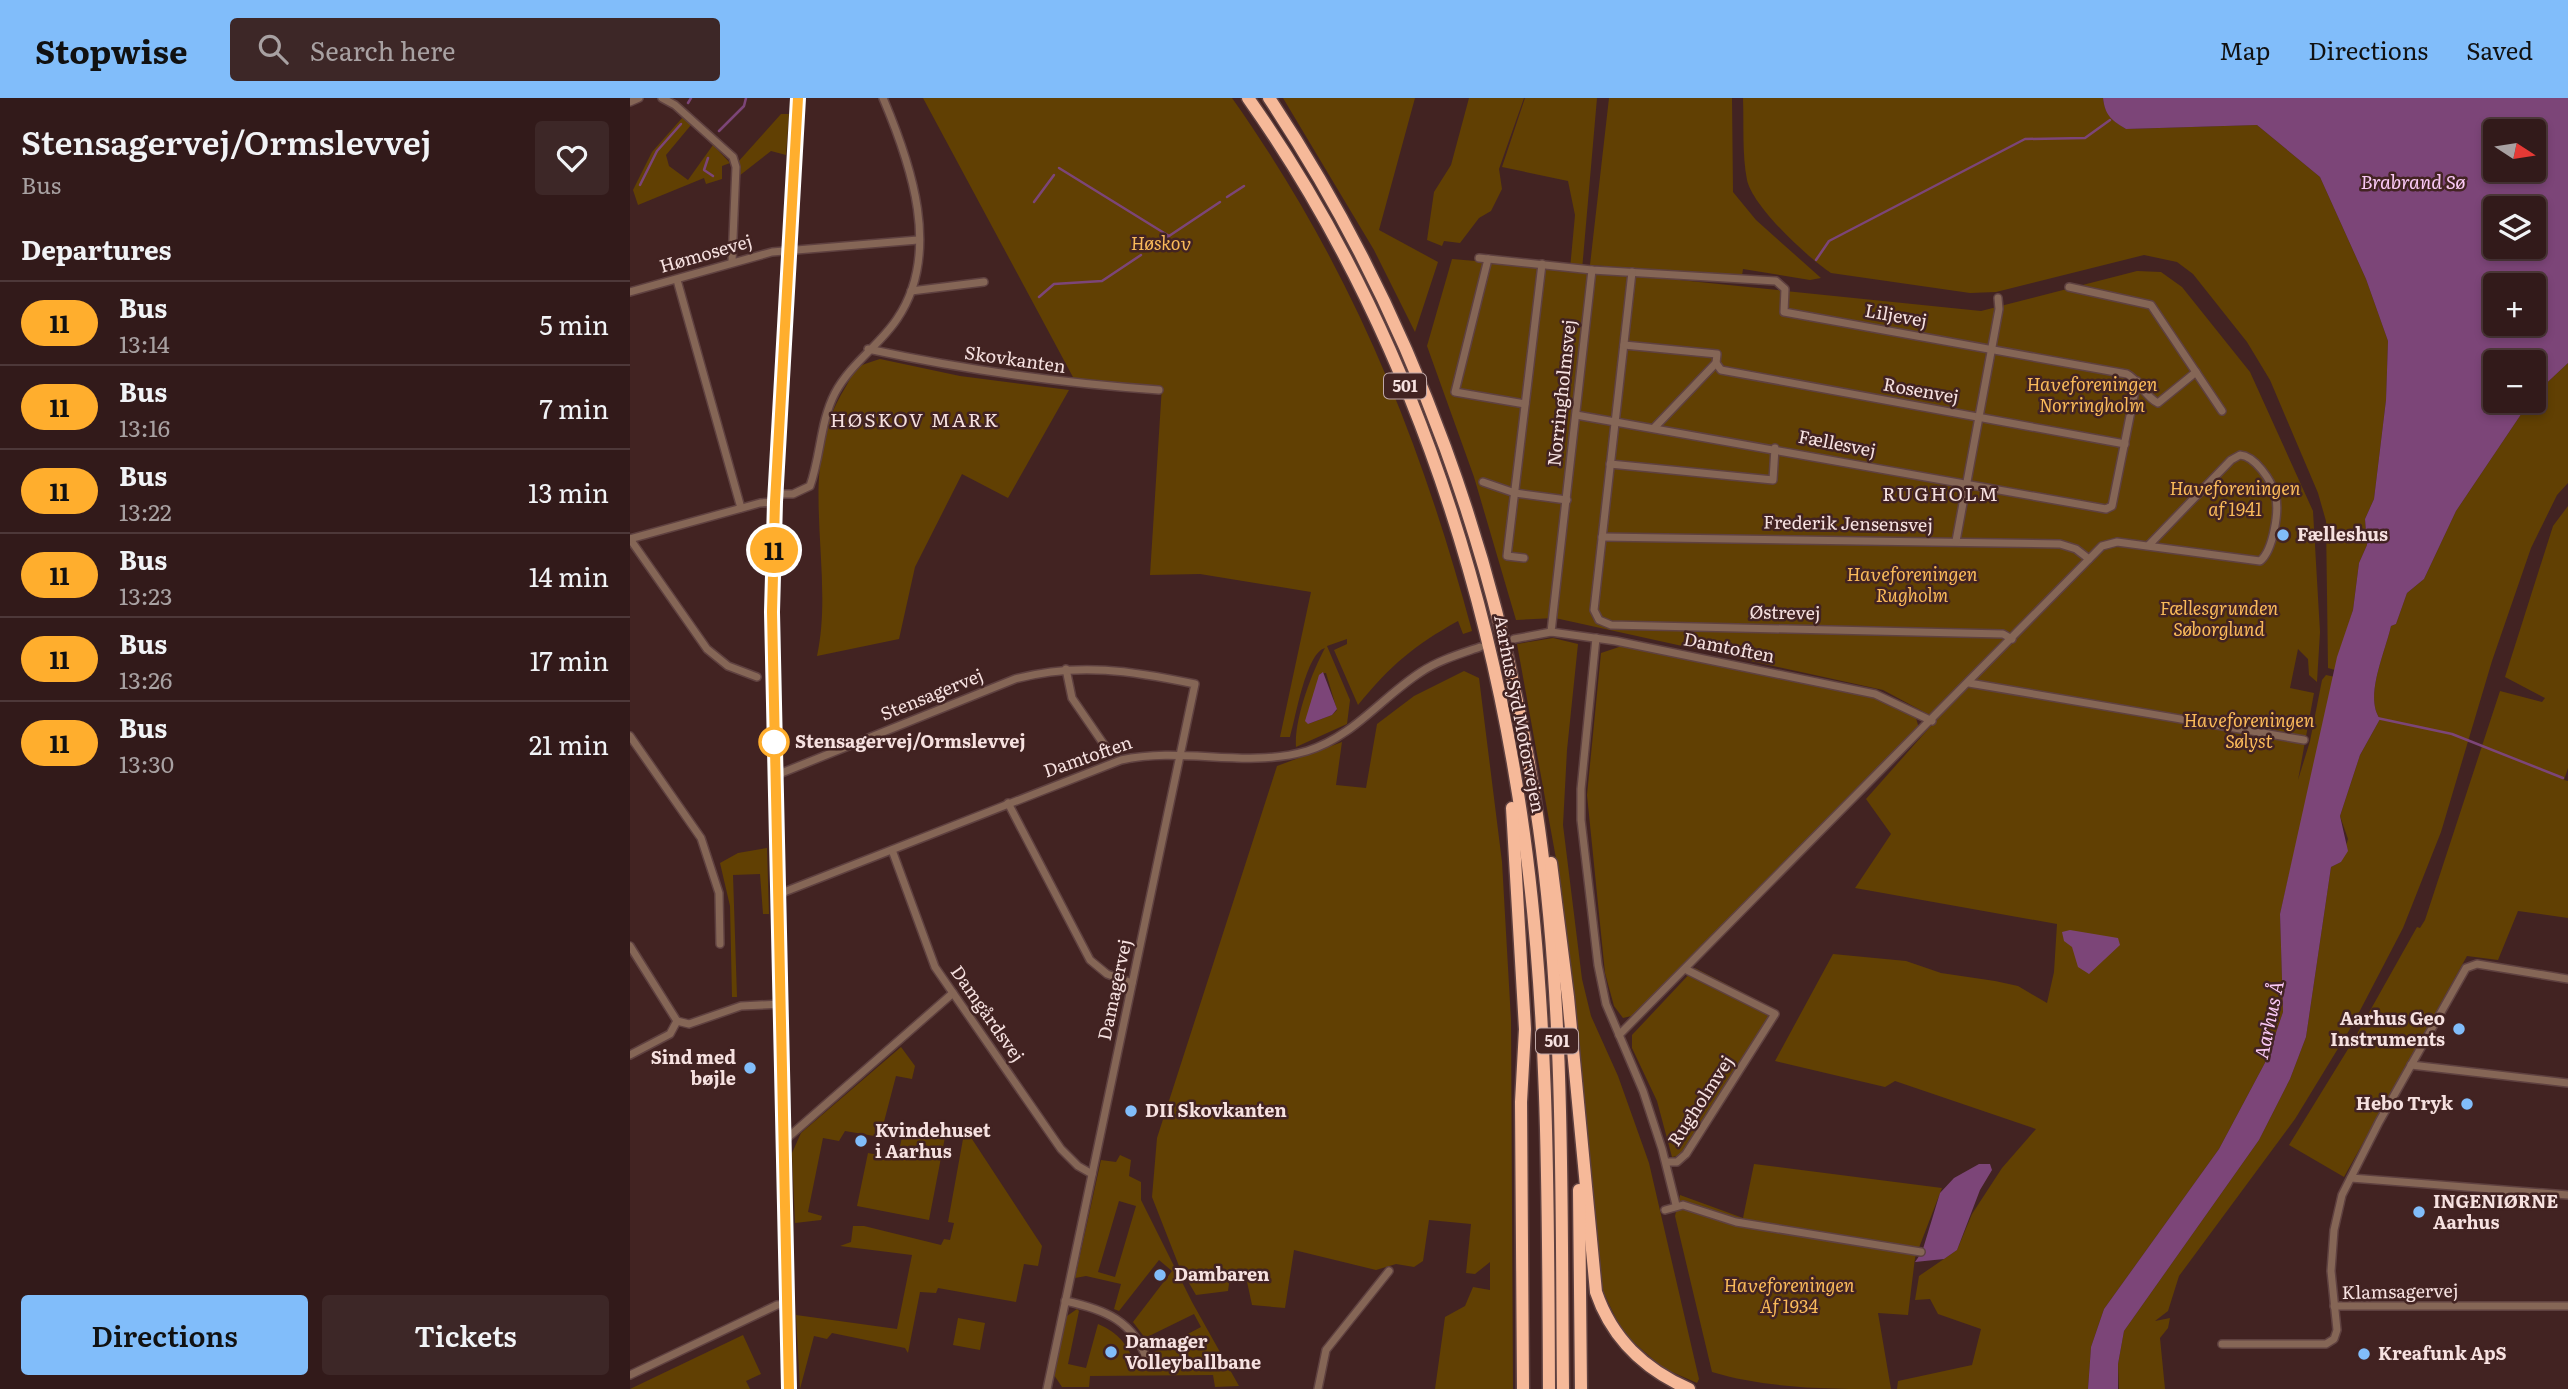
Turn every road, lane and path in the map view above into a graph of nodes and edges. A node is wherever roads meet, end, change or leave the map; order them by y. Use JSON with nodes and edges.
{"nodes":[{"id":1,"x":639,"y":98,"type":"edge"},
{"id":2,"x":662,"y":98,"type":"edge"},
{"id":3,"x":798,"y":98,"type":"edge"},
{"id":4,"x":883,"y":98,"type":"edge"},
{"id":5,"x":1248,"y":98,"type":"edge"},
{"id":6,"x":1269,"y":98,"type":"edge"},
{"id":7,"x":630,"y":102,"type":"edge"},
{"id":8,"x":918,"y":240,"type":"junction"},
{"id":9,"x":790,"y":251,"type":"junction"},
{"id":10,"x":732,"y":262,"type":"junction"},
{"id":11,"x":1542,"y":264,"type":"junction"},
{"id":12,"x":1592,"y":270,"type":"junction"},
{"id":13,"x":1632,"y":272,"type":"junction"},
{"id":14,"x":677,"y":281,"type":"junction"},
{"id":15,"x":984,"y":282,"type":"dead end"},
{"id":16,"x":2069,"y":287,"type":"dead end"},
{"id":17,"x":911,"y":291,"type":"junction"},
{"id":18,"x":630,"y":292,"type":"edge"},
{"id":19,"x":1998,"y":298,"type":"dead end"},
{"id":20,"x":1623,"y":345,"type":"junction"},
{"id":21,"x":868,"y":349,"type":"junction"},
{"id":22,"x":1991,"y":350,"type":"junction"},
{"id":23,"x":1716,"y":363,"type":"junction"},
{"id":24,"x":2196,"y":372,"type":"junction"},
{"id":25,"x":2137,"y":381,"type":"junction"},
{"id":26,"x":1159,"y":390,"type":"dead end"},
{"id":27,"x":1525,"y":404,"type":"junction"},
{"id":28,"x":2222,"y":411,"type":"dead end"},
{"id":29,"x":1576,"y":415,"type":"junction"},
{"id":30,"x":1978,"y":417,"type":"junction"},
{"id":31,"x":1615,"y":421,"type":"junction"},
{"id":32,"x":1654,"y":428,"type":"junction"},
{"id":33,"x":2125,"y":444,"type":"junction"},
{"id":34,"x":1775,"y":448,"type":"junction"},
{"id":35,"x":1610,"y":464,"type":"junction"},
{"id":36,"x":1483,"y":482,"type":"dead end"},
{"id":37,"x":1966,"y":484,"type":"junction"},
{"id":38,"x":1515,"y":493,"type":"junction"},
{"id":39,"x":775,"y":498,"type":"junction"},
{"id":40,"x":1567,"y":500,"type":"junction"},
{"id":41,"x":741,"y":508,"type":"junction"},
{"id":42,"x":1602,"y":537,"type":"junction"},
{"id":43,"x":630,"y":539,"type":"edge"},
{"id":44,"x":1956,"y":541,"type":"junction"},
{"id":45,"x":2148,"y":546,"type":"junction"},
{"id":46,"x":1524,"y":558,"type":"dead end"},
{"id":47,"x":2089,"y":559,"type":"junction"},
{"id":48,"x":1551,"y":632,"type":"junction"},
{"id":49,"x":1596,"y":638,"type":"junction"},
{"id":50,"x":1514,"y":639,"type":"dead end"},
{"id":51,"x":2012,"y":639,"type":"junction"},
{"id":52,"x":1480,"y":648,"type":"dead end"},
{"id":53,"x":1066,"y":669,"type":"junction"},
{"id":54,"x":757,"y":677,"type":"dead end"},
{"id":55,"x":1969,"y":683,"type":"junction"},
{"id":56,"x":1195,"y":684,"type":"joint"},
{"id":57,"x":1517,"y":695,"type":"junction"},
{"id":58,"x":1502,"y":699,"type":"junction"},
{"id":59,"x":1932,"y":721,"type":"junction"},
{"id":60,"x":630,"y":736,"type":"edge"},
{"id":61,"x":2304,"y":740,"type":"dead end"},
{"id":62,"x":1105,"y":746,"type":"dead end"},
{"id":63,"x":1181,"y":754,"type":"junction"},
{"id":64,"x":774,"y":776,"type":"junction"},
{"id":65,"x":1008,"y":803,"type":"junction"},
{"id":66,"x":892,"y":850,"type":"junction"},
{"id":67,"x":779,"y":894,"type":"junction"},
{"id":68,"x":720,"y":944,"type":"dead end"},
{"id":69,"x":630,"y":946,"type":"edge"},
{"id":70,"x":1687,"y":970,"type":"junction"},
{"id":71,"x":2568,"y":979,"type":"edge"},
{"id":72,"x":1132,"y":983,"type":"junction"},
{"id":73,"x":954,"y":993,"type":"junction"},
{"id":74,"x":782,"y":1004,"type":"junction"},
{"id":75,"x":677,"y":1021,"type":"junction"},
{"id":76,"x":1619,"y":1035,"type":"junction"},
{"id":77,"x":630,"y":1055,"type":"edge"},
{"id":78,"x":1574,"y":1058,"type":"junction"},
{"id":79,"x":2411,"y":1065,"type":"junction"},
{"id":80,"x":2568,"y":1083,"type":"edge"},
{"id":81,"x":785,"y":1140,"type":"junction"},
{"id":82,"x":1666,"y":1162,"type":"junction"},
{"id":83,"x":1092,"y":1174,"type":"junction"},
{"id":84,"x":2351,"y":1178,"type":"junction"},
{"id":85,"x":2568,"y":1195,"type":"edge"},
{"id":86,"x":1675,"y":1205,"type":"junction"},
{"id":87,"x":1665,"y":1210,"type":"dead end"},
{"id":88,"x":1921,"y":1252,"type":"dead end"},
{"id":89,"x":1389,"y":1271,"type":"dead end"},
{"id":90,"x":1524,"y":1292,"type":"junction"},
{"id":91,"x":1065,"y":1301,"type":"junction"},
{"id":92,"x":788,"y":1304,"type":"junction"},
{"id":93,"x":2334,"y":1306,"type":"junction"},
{"id":94,"x":2568,"y":1306,"type":"edge"},
{"id":95,"x":2222,"y":1344,"type":"dead end"},
{"id":96,"x":1148,"y":1363,"type":"dead end"},
{"id":97,"x":630,"y":1375,"type":"edge"},
{"id":98,"x":789,"y":1389,"type":"edge"},
{"id":99,"x":1046,"y":1389,"type":"edge"},
{"id":100,"x":1318,"y":1389,"type":"edge"},
{"id":101,"x":1522,"y":1389,"type":"edge"},
{"id":102,"x":1531,"y":1389,"type":"edge"},
{"id":103,"x":1549,"y":1389,"type":"edge"},
{"id":104,"x":1563,"y":1389,"type":"edge"},
{"id":105,"x":1581,"y":1389,"type":"edge"},
{"id":106,"x":1689,"y":1389,"type":"edge"}],
"edges":[{"from":1,"to":7,"type":"street"},
{"from":2,"to":10,"type":"street"},
{"from":3,"to":9,"type":"street"},
{"from":4,"to":8,"type":"street"},
{"from":5,"to":58,"type":"highway","name":"Aarhus Syd Motorvejen","number":"501"},
{"from":6,"to":57,"type":"highway","name":"Aarhus Syd Motorvejen","number":"501"},
{"from":8,"to":9,"type":"street","name":"Hømosevej"},
{"from":8,"to":17,"type":"street"},
{"from":9,"to":10,"type":"street","name":"Hømosevej"},
{"from":9,"to":39,"type":"street"},
{"from":10,"to":14,"type":"street","name":"Hømosevej"},
{"from":11,"to":12,"type":"street"},
{"from":11,"to":27,"type":"street"},
{"from":11,"to":27,"type":"street"},
{"from":12,"to":13,"type":"street","name":"Liljevej"},
{"from":12,"to":29,"type":"street","name":"Norringholmsvej"},
{"from":13,"to":20,"type":"street"},
{"from":13,"to":22,"type":"street","name":"Liljevej"},
{"from":14,"to":18,"type":"street","name":"Hømosevej"},
{"from":14,"to":41,"type":"street"},
{"from":15,"to":17,"type":"street"},
{"from":16,"to":24,"type":"street"},
{"from":17,"to":21,"type":"street"},
{"from":19,"to":22,"type":"street"},
{"from":20,"to":23,"type":"street"},
{"from":20,"to":31,"type":"street"},
{"from":21,"to":26,"type":"street","name":"Skovkanten"},
{"from":21,"to":39,"type":"street"},
{"from":22,"to":25,"type":"street","name":"Liljevej"},
{"from":22,"to":30,"type":"street"},
{"from":23,"to":30,"type":"street","name":"Rosenvej"},
{"from":23,"to":32,"type":"street"},
{"from":24,"to":25,"type":"street","name":"Liljevej"},
{"from":24,"to":28,"type":"street"},
{"from":25,"to":33,"type":"street"},
{"from":27,"to":38,"type":"street"},
{"from":29,"to":31,"type":"street","name":"Fællesvej"},
{"from":29,"to":40,"type":"street","name":"Norringholmsvej"},
{"from":30,"to":33,"type":"street","name":"Rosenvej"},
{"from":30,"to":37,"type":"street"},
{"from":31,"to":32,"type":"street","name":"Fællesvej"},
{"from":31,"to":35,"type":"street"},
{"from":32,"to":34,"type":"street","name":"Fællesvej"},
{"from":33,"to":37,"type":"street","name":"Fællesvej"},
{"from":34,"to":35,"type":"street"},
{"from":34,"to":37,"type":"street","name":"Fællesvej"},
{"from":35,"to":42,"type":"street"},
{"from":36,"to":38,"type":"street"},
{"from":37,"to":44,"type":"street"},
{"from":38,"to":40,"type":"street"},
{"from":38,"to":46,"type":"street"},
{"from":39,"to":41,"type":"street"},
{"from":39,"to":64,"type":"street"},
{"from":40,"to":48,"type":"street","name":"Norringholmsvej"},
{"from":41,"to":43,"type":"street"},
{"from":42,"to":44,"type":"street","name":"Frederik Jensensvej"},
{"from":42,"to":51,"type":"street","name":"Østrevej"},
{"from":43,"to":54,"type":"street"},
{"from":44,"to":47,"type":"street","name":"Frederik Jensensvej"},
{"from":45,"to":45,"type":"street"},
{"from":45,"to":47,"type":"street"},
{"from":47,"to":51,"type":"street"},
{"from":48,"to":49,"type":"street","name":"Damtoften"},
{"from":48,"to":50,"type":"street","name":"Damtoften"},
{"from":49,"to":59,"type":"street","name":"Damtoften"},
{"from":49,"to":76,"type":"street","name":"Rugholmvej"},
{"from":51,"to":55,"type":"street"},
{"from":52,"to":63,"type":"street","name":"Damtoften"},
{"from":53,"to":56,"type":"street","name":"Stensagervej"},
{"from":53,"to":62,"type":"street"},
{"from":53,"to":64,"type":"street","name":"Stensagervej"},
{"from":55,"to":59,"type":"street"},
{"from":55,"to":61,"type":"street"},
{"from":56,"to":63,"type":"street","name":"Damagervej"},
{"from":57,"to":78,"type":"highway"},
{"from":57,"to":104,"type":"highway","name":"Aarhus Syd Motorvejen","number":"501"},
{"from":58,"to":90,"type":"highway"},
{"from":58,"to":103,"type":"highway","name":"Aarhus Syd Motorvejen","number":"501"},
{"from":59,"to":70,"type":"street"},
{"from":60,"to":68,"type":"street"},
{"from":63,"to":65,"type":"street","name":"Damtoften"},
{"from":63,"to":72,"type":"street","name":"Damagervej"},
{"from":64,"to":67,"type":"street"},
{"from":65,"to":66,"type":"street","name":"Damtoften"},
{"from":65,"to":72,"type":"street"},
{"from":66,"to":67,"type":"street","name":"Damtoften"},
{"from":66,"to":73,"type":"street","name":"Damgårdsvej"},
{"from":67,"to":74,"type":"street"},
{"from":69,"to":75,"type":"street"},
{"from":70,"to":76,"type":"street"},
{"from":70,"to":82,"type":"street","name":"Rugholmvej"},
{"from":71,"to":79,"type":"street"},
{"from":72,"to":83,"type":"street","name":"Damagervej"},
{"from":73,"to":81,"type":"street"},
{"from":73,"to":83,"type":"street","name":"Damgårdsvej"},
{"from":74,"to":75,"type":"street"},
{"from":74,"to":81,"type":"street"},
{"from":75,"to":77,"type":"street"},
{"from":76,"to":82,"type":"street","name":"Rugholmvej"},
{"from":78,"to":105,"type":"highway"},
{"from":78,"to":106,"type":"highway"},
{"from":79,"to":80,"type":"street"},
{"from":79,"to":84,"type":"street"},
{"from":81,"to":92,"type":"street"},
{"from":82,"to":86,"type":"street"},
{"from":83,"to":91,"type":"street","name":"Damagervej"},
{"from":84,"to":85,"type":"street"},
{"from":84,"to":93,"type":"street"},
{"from":86,"to":87,"type":"street"},
{"from":86,"to":88,"type":"street"},
{"from":89,"to":100,"type":"street"},
{"from":90,"to":101,"type":"highway"},
{"from":90,"to":102,"type":"highway"},
{"from":91,"to":96,"type":"street"},
{"from":91,"to":99,"type":"street","name":"Damagervej"},
{"from":92,"to":97,"type":"street"},
{"from":92,"to":98,"type":"street"},
{"from":93,"to":94,"type":"street","name":"Klamsagervej"},
{"from":93,"to":95,"type":"street","name":"Klamsagervej"}]}
